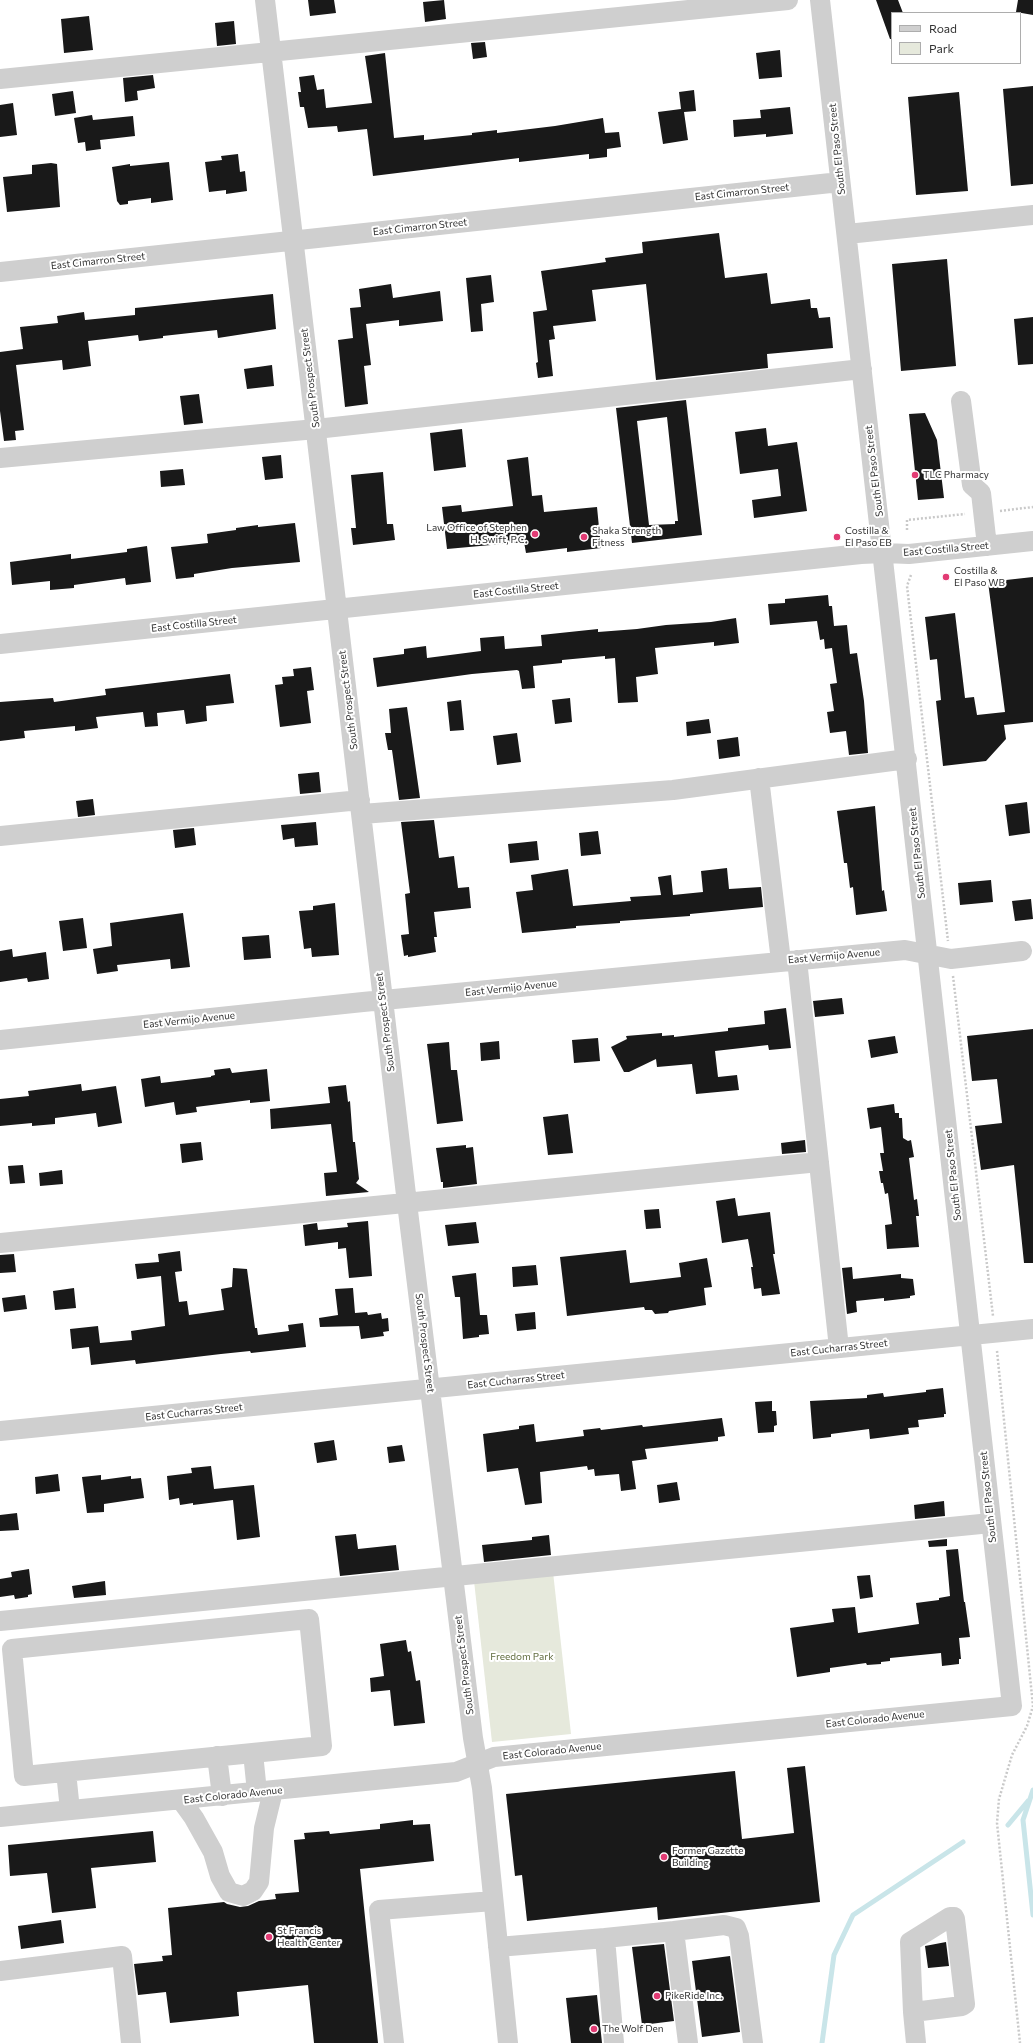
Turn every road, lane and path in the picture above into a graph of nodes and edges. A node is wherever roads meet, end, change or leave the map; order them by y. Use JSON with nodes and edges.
{"nodes":[{"id":1,"x":265,"y":0,"type":"edge"},
{"id":2,"x":788,"y":0,"type":"edge"},
{"id":3,"x":820,"y":0,"type":"edge"},
{"id":4,"x":272,"y":52,"type":"junction"},
{"id":5,"x":0,"y":79,"type":"edge"},
{"id":6,"x":840,"y":182,"type":"junction"},
{"id":7,"x":1033,"y":215,"type":"edge"},
{"id":8,"x":847,"y":234,"type":"junction"},
{"id":9,"x":294,"y":240,"type":"junction"},
{"id":10,"x":0,"y":272,"type":"edge"},
{"id":11,"x":862,"y":369,"type":"junction"},
{"id":12,"x":960,"y":401,"type":"dead end"},
{"id":13,"x":316,"y":429,"type":"junction"},
{"id":14,"x":0,"y":458,"type":"edge"},
{"id":15,"x":1033,"y":541,"type":"edge"},
{"id":16,"x":987,"y":546,"type":"junction"},
{"id":17,"x":884,"y":552,"type":"junction"},
{"id":18,"x":337,"y":609,"type":"junction"},
{"id":19,"x":0,"y":644,"type":"edge"},
{"id":20,"x":907,"y":759,"type":"junction"},
{"id":21,"x":758,"y":778,"type":"junction"},
{"id":22,"x":361,"y":807,"type":"junction"},
{"id":23,"x":0,"y":836,"type":"edge"},
{"id":24,"x":1022,"y":952,"type":"dead end"},
{"id":25,"x":929,"y":956,"type":"junction"},
{"id":26,"x":789,"y":960,"type":"junction"},
{"id":27,"x":383,"y":1000,"type":"junction"},
{"id":28,"x":0,"y":1040,"type":"edge"},
{"id":29,"x":819,"y":1162,"type":"junction"},
{"id":30,"x":407,"y":1203,"type":"junction"},
{"id":31,"x":0,"y":1244,"type":"edge"},
{"id":32,"x":1033,"y":1329,"type":"edge"},
{"id":33,"x":970,"y":1335,"type":"junction"},
{"id":34,"x":839,"y":1348,"type":"junction"},
{"id":35,"x":430,"y":1388,"type":"junction"},
{"id":36,"x":0,"y":1431,"type":"edge"},
{"id":37,"x":991,"y":1523,"type":"junction"},
{"id":38,"x":453,"y":1575,"type":"junction"},
{"id":39,"x":0,"y":1621,"type":"edge"},
{"id":40,"x":1012,"y":1706,"type":"joint"},
{"id":41,"x":252,"y":1753,"type":"junction"},
{"id":42,"x":217,"y":1756,"type":"junction"},
{"id":43,"x":478,"y":1764,"type":"junction"},
{"id":44,"x":66,"y":1772,"type":"junction"},
{"id":45,"x":265,"y":1792,"type":"junction"},
{"id":46,"x":222,"y":1796,"type":"junction"},
{"id":47,"x":181,"y":1800,"type":"junction"},
{"id":48,"x":70,"y":1810,"type":"junction"},
{"id":49,"x":0,"y":1817,"type":"edge"},
{"id":50,"x":493,"y":1901,"type":"junction"},
{"id":51,"x":674,"y":1931,"type":"junction"},
{"id":52,"x":605,"y":1938,"type":"junction"},
{"id":53,"x":498,"y":1947,"type":"junction"},
{"id":54,"x":0,"y":1971,"type":"edge"},
{"id":55,"x":912,"y":2012,"type":"junction"},
{"id":56,"x":132,"y":2043,"type":"edge"},
{"id":57,"x":394,"y":2043,"type":"edge"},
{"id":58,"x":508,"y":2043,"type":"edge"},
{"id":59,"x":614,"y":2043,"type":"edge"},
{"id":60,"x":688,"y":2043,"type":"edge"},
{"id":61,"x":753,"y":2043,"type":"edge"},
{"id":62,"x":916,"y":2043,"type":"edge"}],
"edges":[{"from":1,"to":4,"type":"street","name":"South Prospect Street"},
{"from":2,"to":4,"type":"street"},
{"from":3,"to":6,"type":"street","name":"South El Paso Street"},
{"from":4,"to":5,"type":"street"},
{"from":4,"to":9,"type":"street","name":"South Prospect Street"},
{"from":6,"to":8,"type":"street","name":"South El Paso Street"},
{"from":6,"to":9,"type":"street","name":"East Cimarron Street"},
{"from":7,"to":8,"type":"street"},
{"from":8,"to":11,"type":"street","name":"South El Paso Street"},
{"from":9,"to":10,"type":"street","name":"East Cimarron Street"},
{"from":9,"to":13,"type":"street","name":"South Prospect Street"},
{"from":11,"to":13,"type":"street"},
{"from":11,"to":17,"type":"street","name":"South El Paso Street"},
{"from":12,"to":16,"type":"street"},
{"from":13,"to":14,"type":"street"},
{"from":13,"to":18,"type":"street","name":"South Prospect Street"},
{"from":15,"to":16,"type":"street","name":"East Costilla Street"},
{"from":16,"to":17,"type":"street","name":"East Costilla Street"},
{"from":17,"to":18,"type":"street","name":"East Costilla Street"},
{"from":17,"to":20,"type":"street","name":"South El Paso Street"},
{"from":18,"to":19,"type":"street","name":"East Costilla Street"},
{"from":18,"to":22,"type":"street","name":"South Prospect Street"},
{"from":20,"to":21,"type":"street"},
{"from":20,"to":25,"type":"street","name":"South El Paso Street"},
{"from":21,"to":22,"type":"street"},
{"from":21,"to":26,"type":"street"},
{"from":22,"to":23,"type":"street"},
{"from":22,"to":27,"type":"street","name":"South Prospect Street"},
{"from":24,"to":25,"type":"street","name":"East Vermijo Avenue"},
{"from":25,"to":26,"type":"street","name":"East Vermijo Avenue"},
{"from":25,"to":33,"type":"street","name":"South El Paso Street"},
{"from":26,"to":27,"type":"street","name":"East Vermijo Avenue"},
{"from":26,"to":29,"type":"street"},
{"from":27,"to":28,"type":"street","name":"East Vermijo Avenue"},
{"from":27,"to":30,"type":"street","name":"South Prospect Street"},
{"from":29,"to":30,"type":"street"},
{"from":29,"to":34,"type":"street"},
{"from":30,"to":31,"type":"street"},
{"from":30,"to":35,"type":"street","name":"South Prospect Street"},
{"from":32,"to":33,"type":"street","name":"East Cucharras Street"},
{"from":33,"to":34,"type":"street","name":"East Cucharras Street"},
{"from":33,"to":37,"type":"street","name":"South El Paso Street"},
{"from":34,"to":35,"type":"street","name":"East Cucharras Street"},
{"from":35,"to":36,"type":"street","name":"East Cucharras Street"},
{"from":35,"to":38,"type":"street","name":"South Prospect Street"},
{"from":37,"to":38,"type":"street"},
{"from":37,"to":40,"type":"street","name":"South El Paso Street"},
{"from":38,"to":39,"type":"street"},
{"from":38,"to":43,"type":"street","name":"South Prospect Street"},
{"from":40,"to":43,"type":"street","name":"East Colorado Avenue"},
{"from":41,"to":42,"type":"street"},
{"from":41,"to":44,"type":"street"},
{"from":41,"to":45,"type":"street"},
{"from":42,"to":44,"type":"street"},
{"from":42,"to":46,"type":"street"},
{"from":43,"to":45,"type":"street","name":"East Colorado Avenue"},
{"from":43,"to":50,"type":"street","name":"South Prospect Street"},
{"from":44,"to":48,"type":"street"},
{"from":45,"to":46,"type":"street","name":"East Colorado Avenue"},
{"from":45,"to":47,"type":"street"},
{"from":46,"to":47,"type":"street","name":"East Colorado Avenue"},
{"from":47,"to":48,"type":"street","name":"East Colorado Avenue"},
{"from":48,"to":49,"type":"street","name":"East Colorado Avenue"},
{"from":50,"to":53,"type":"street","name":"South Prospect Street"},
{"from":50,"to":57,"type":"street"},
{"from":51,"to":52,"type":"street"},
{"from":51,"to":60,"type":"street"},
{"from":51,"to":61,"type":"street"},
{"from":52,"to":53,"type":"street"},
{"from":52,"to":59,"type":"street"},
{"from":53,"to":58,"type":"street","name":"South Prospect Street"},
{"from":54,"to":56,"type":"street"},
{"from":55,"to":55,"type":"street"},
{"from":55,"to":62,"type":"street"}]}
